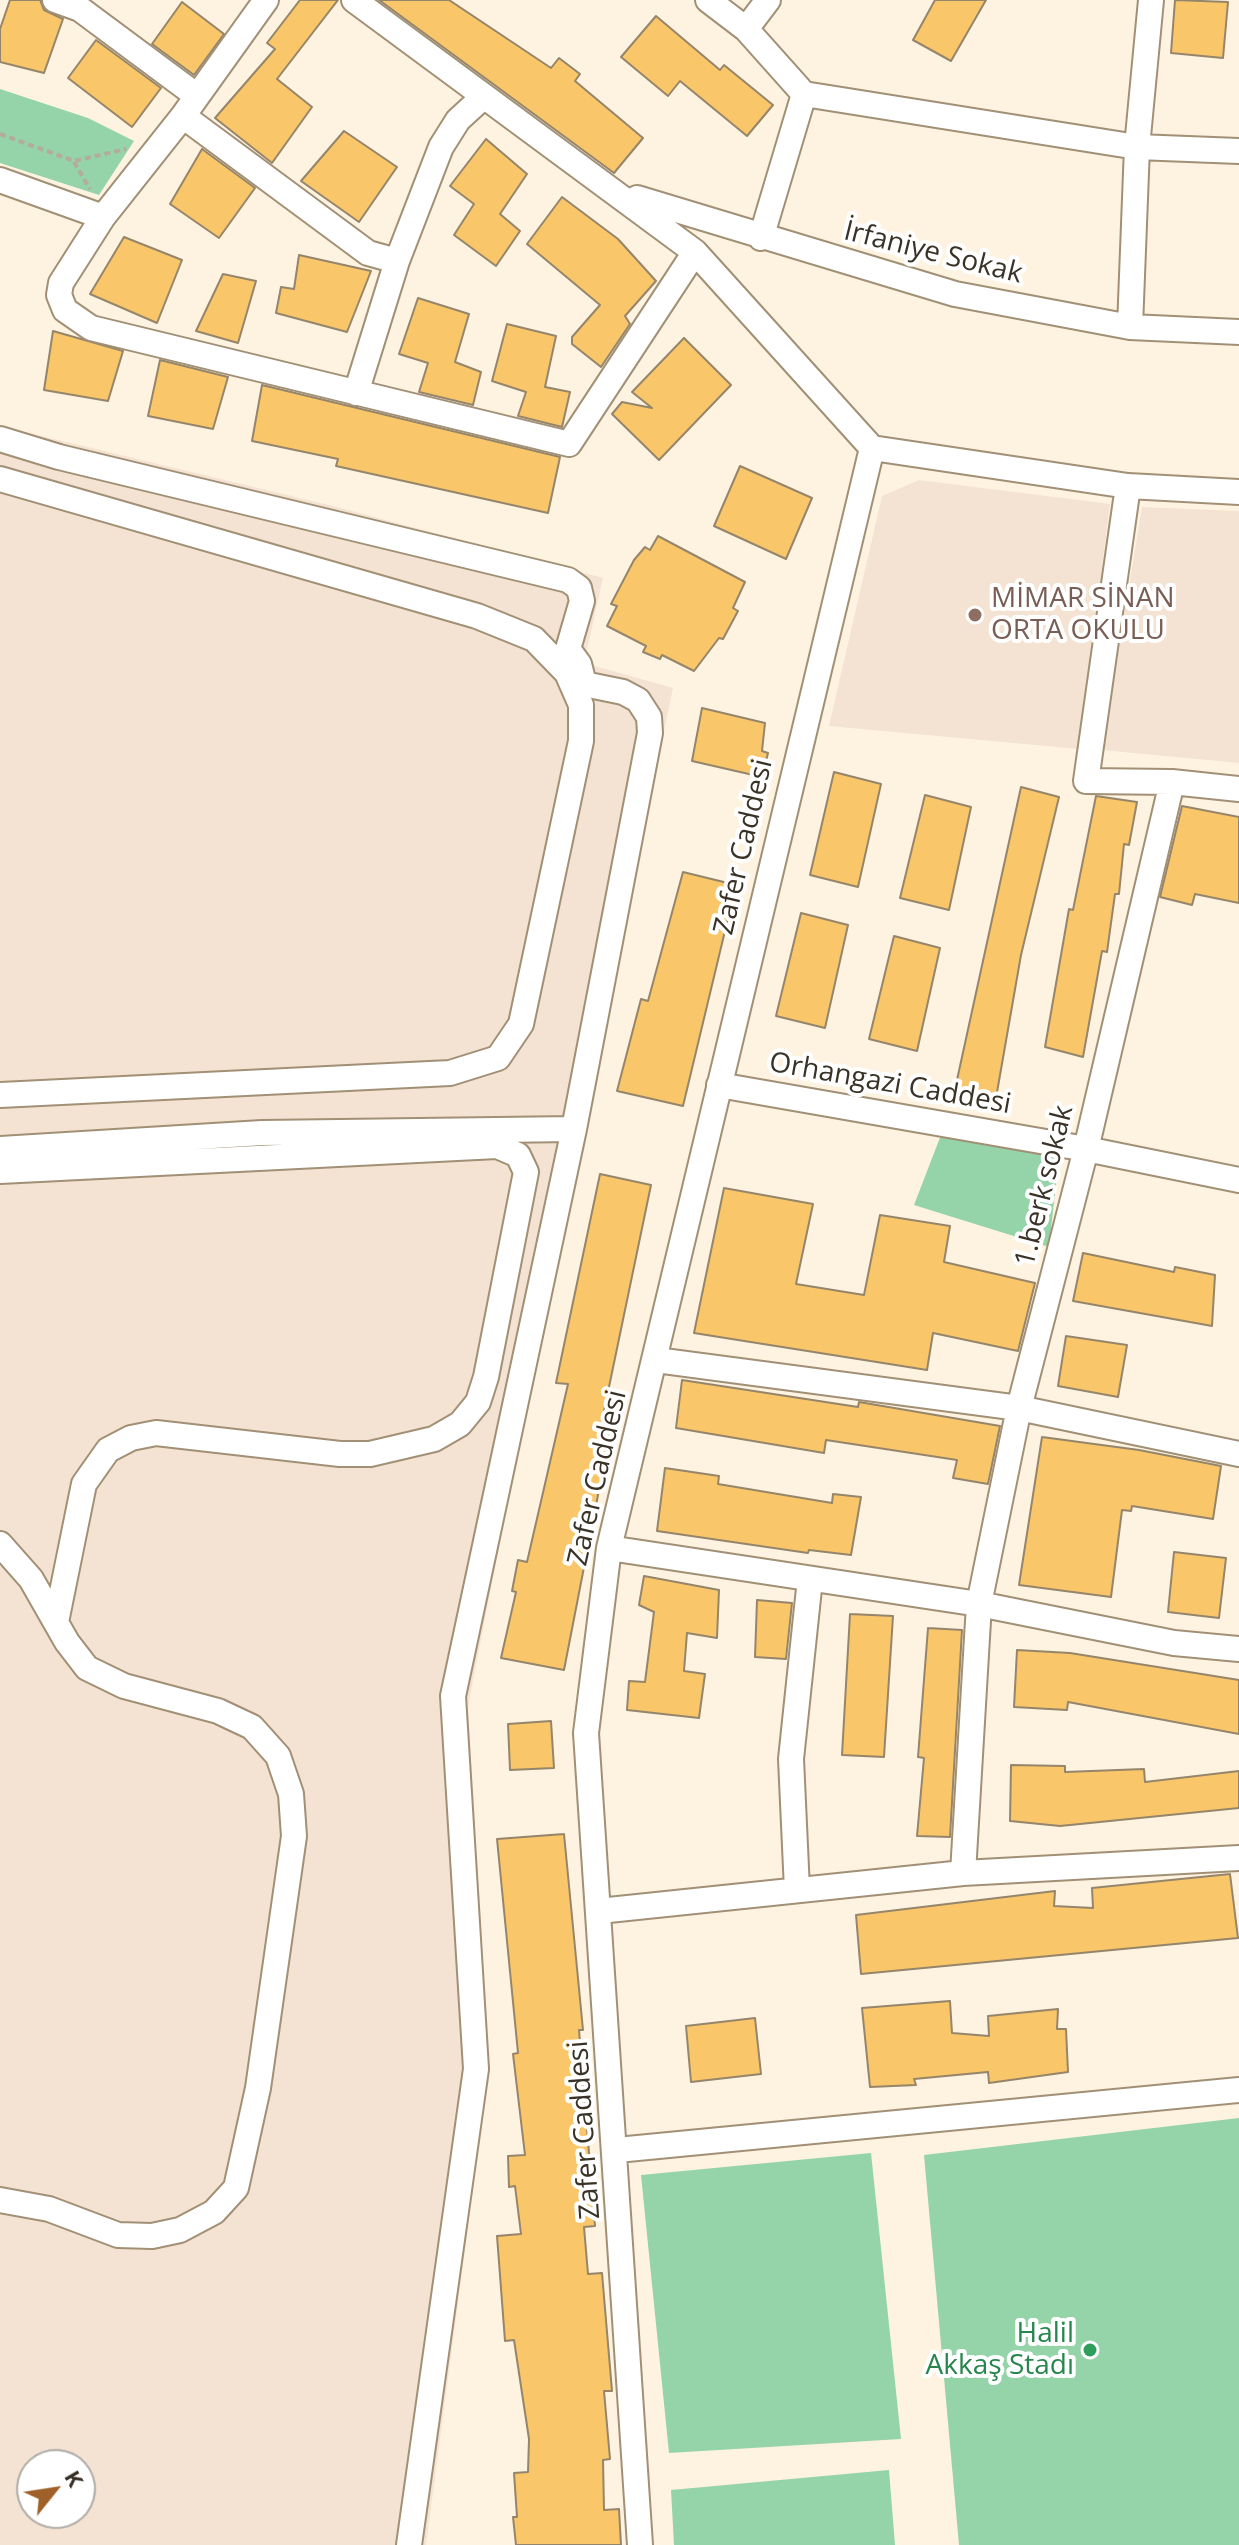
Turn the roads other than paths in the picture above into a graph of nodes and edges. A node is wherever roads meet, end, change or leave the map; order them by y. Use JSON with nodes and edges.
{"nodes":[{"id":1,"x":55,"y":0,"type":"edge"},
{"id":2,"x":266,"y":0,"type":"edge"},
{"id":3,"x":354,"y":0,"type":"edge"},
{"id":4,"x":708,"y":0,"type":"edge"},
{"id":5,"x":768,"y":0,"type":"edge"},
{"id":6,"x":1151,"y":0,"type":"edge"},
{"id":7,"x":746,"y":29,"type":"junction"},
{"id":8,"x":804,"y":94,"type":"junction"},
{"id":9,"x":482,"y":98,"type":"junction"},
{"id":10,"x":190,"y":106,"type":"junction"},
{"id":11,"x":1137,"y":147,"type":"junction"},
{"id":12,"x":1239,"y":151,"type":"edge"},
{"id":13,"x":0,"y":180,"type":"edge"},
{"id":14,"x":620,"y":193,"type":"junction"},
{"id":15,"x":98,"y":205,"type":"junction"},
{"id":16,"x":761,"y":238,"type":"junction"},
{"id":17,"x":695,"y":252,"type":"junction"},
{"id":18,"x":397,"y":261,"type":"junction"},
{"id":19,"x":1130,"y":327,"type":"junction"},
{"id":20,"x":1239,"y":332,"type":"edge"},
{"id":21,"x":356,"y":393,"type":"junction"},
{"id":22,"x":0,"y":439,"type":"edge"},
{"id":23,"x":872,"y":448,"type":"junction"},
{"id":24,"x":0,"y":479,"type":"edge"},
{"id":25,"x":1128,"y":486,"type":"junction"},
{"id":26,"x":1239,"y":492,"type":"edge"},
{"id":27,"x":1172,"y":782,"type":"junction"},
{"id":28,"x":1239,"y":789,"type":"edge"},
{"id":29,"x":719,"y":1085,"type":"junction"},
{"id":30,"x":0,"y":1095,"type":"edge"},
{"id":31,"x":574,"y":1129,"type":"junction"},
{"id":32,"x":0,"y":1149,"type":"edge"},
{"id":33,"x":1086,"y":1149,"type":"junction"},
{"id":34,"x":0,"y":1171,"type":"edge"},
{"id":35,"x":1239,"y":1180,"type":"edge"},
{"id":36,"x":656,"y":1360,"type":"junction"},
{"id":37,"x":1019,"y":1408,"type":"junction"},
{"id":38,"x":1239,"y":1454,"type":"edge"},
{"id":39,"x":0,"y":1544,"type":"edge"},
{"id":40,"x":609,"y":1548,"type":"junction"},
{"id":41,"x":810,"y":1579,"type":"junction"},
{"id":42,"x":979,"y":1604,"type":"junction"},
{"id":43,"x":56,"y":1622,"type":"junction"},
{"id":44,"x":1239,"y":1649,"type":"edge"},
{"id":45,"x":1239,"y":1858,"type":"edge"},
{"id":46,"x":963,"y":1873,"type":"junction"},
{"id":47,"x":797,"y":1890,"type":"junction"},
{"id":48,"x":599,"y":1911,"type":"junction"},
{"id":49,"x":1239,"y":2090,"type":"edge"},
{"id":50,"x":617,"y":2150,"type":"junction"},
{"id":51,"x":0,"y":2200,"type":"edge"},
{"id":52,"x":409,"y":2545,"type":"edge"},
{"id":53,"x":640,"y":2545,"type":"edge"}],
"edges":[{"from":1,"to":10,"type":"street"},
{"from":2,"to":10,"type":"street"},
{"from":3,"to":9,"type":"street"},
{"from":4,"to":7,"type":"street"},
{"from":5,"to":7,"type":"street"},
{"from":6,"to":11,"type":"street"},
{"from":7,"to":8,"type":"street"},
{"from":8,"to":11,"type":"street"},
{"from":8,"to":16,"type":"street"},
{"from":9,"to":14,"type":"street"},
{"from":9,"to":18,"type":"street"},
{"from":10,"to":15,"type":"street"},
{"from":10,"to":18,"type":"street"},
{"from":11,"to":12,"type":"street"},
{"from":11,"to":19,"type":"street"},
{"from":13,"to":15,"type":"street"},
{"from":14,"to":16,"type":"street","name":"İrfaniye Sokak"},
{"from":14,"to":17,"type":"street"},
{"from":15,"to":21,"type":"street"},
{"from":16,"to":19,"type":"street","name":"İrfaniye Sokak"},
{"from":17,"to":21,"type":"street"},
{"from":17,"to":23,"type":"street"},
{"from":18,"to":21,"type":"street"},
{"from":19,"to":20,"type":"street","name":"İrfaniye Sokak"},
{"from":22,"to":31,"type":"street"},
{"from":23,"to":25,"type":"street"},
{"from":23,"to":29,"type":"street","name":"Zafer Caddesi"},
{"from":24,"to":30,"type":"street"},
{"from":25,"to":26,"type":"street"},
{"from":25,"to":27,"type":"street"},
{"from":27,"to":28,"type":"street"},
{"from":27,"to":33,"type":"street","name":"1.berk sokak"},
{"from":29,"to":33,"type":"street","name":"Orhangazi Caddesi"},
{"from":29,"to":36,"type":"street","name":"Zafer Caddesi"},
{"from":31,"to":32,"type":"street"},
{"from":31,"to":52,"type":"street"},
{"from":33,"to":35,"type":"street","name":"Orhangazi Caddesi"},
{"from":33,"to":37,"type":"street","name":"1.berk sokak"},
{"from":34,"to":43,"type":"street"},
{"from":36,"to":37,"type":"street"},
{"from":36,"to":40,"type":"street","name":"Zafer Caddesi"},
{"from":37,"to":38,"type":"street"},
{"from":37,"to":42,"type":"street","name":"1.berk sokak"},
{"from":39,"to":43,"type":"street"},
{"from":40,"to":41,"type":"street"},
{"from":40,"to":48,"type":"street","name":"Zafer Caddesi"},
{"from":41,"to":42,"type":"street"},
{"from":41,"to":47,"type":"street"},
{"from":42,"to":44,"type":"street"},
{"from":42,"to":46,"type":"street","name":"1.berk sokak"},
{"from":43,"to":51,"type":"street"},
{"from":45,"to":46,"type":"street"},
{"from":46,"to":47,"type":"street"},
{"from":47,"to":48,"type":"street"},
{"from":48,"to":50,"type":"street","name":"Zafer Caddesi"},
{"from":49,"to":50,"type":"street"},
{"from":50,"to":53,"type":"street","name":"Zafer Caddesi"}]}
